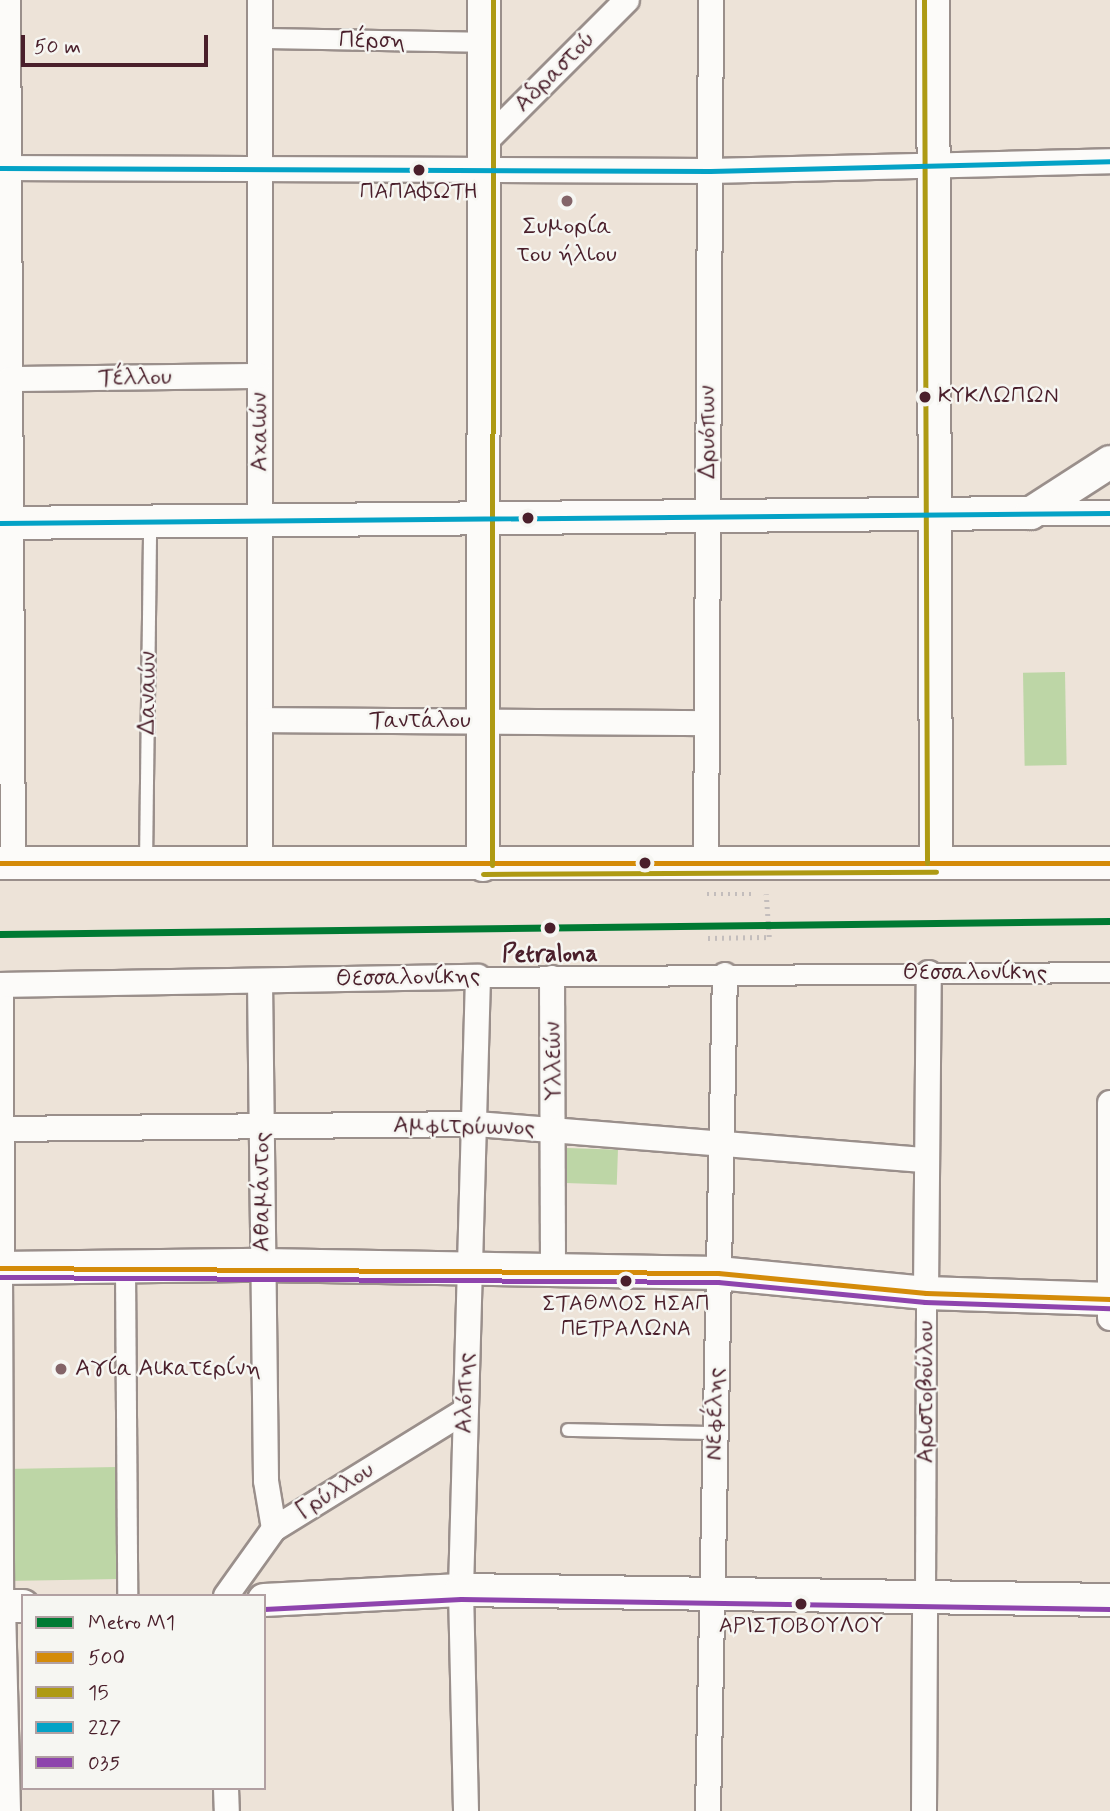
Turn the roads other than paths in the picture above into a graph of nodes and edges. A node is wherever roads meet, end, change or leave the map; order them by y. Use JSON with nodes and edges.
{"nodes":[{"id":1,"x":8,"y":0,"type":"edge"},
{"id":2,"x":260,"y":0,"type":"edge"},
{"id":3,"x":484,"y":0,"type":"edge"},
{"id":4,"x":627,"y":0,"type":"edge"},
{"id":5,"x":711,"y":0,"type":"edge"},
{"id":6,"x":933,"y":0,"type":"edge"},
{"id":7,"x":260,"y":38,"type":"junction"},
{"id":8,"x":484,"y":42,"type":"junction"},
{"id":9,"x":484,"y":157,"type":"junction"},
{"id":10,"x":1110,"y":161,"type":"edge"},
{"id":11,"x":933,"y":165,"type":"junction"},
{"id":12,"x":4,"y":168,"type":"edge"},
{"id":13,"x":260,"y":169,"type":"junction"},
{"id":14,"x":710,"y":170,"type":"junction"},
{"id":15,"x":260,"y":376,"type":"junction"},
{"id":16,"x":10,"y":379,"type":"junction"},
{"id":17,"x":1110,"y":463,"type":"edge"},
{"id":18,"x":1031,"y":513,"type":"junction"},
{"id":19,"x":1110,"y":513,"type":"edge"},
{"id":20,"x":935,"y":514,"type":"junction"},
{"id":21,"x":708,"y":517,"type":"junction"},
{"id":22,"x":483,"y":519,"type":"junction"},
{"id":23,"x":260,"y":521,"type":"junction"},
{"id":24,"x":150,"y":522,"type":"junction"},
{"id":25,"x":5,"y":523,"type":"edge"},
{"id":26,"x":260,"y":720,"type":"junction"},
{"id":27,"x":483,"y":722,"type":"junction"},
{"id":28,"x":706,"y":723,"type":"junction"},
{"id":29,"x":6,"y":863,"type":"edge"},
{"id":30,"x":936,"y":863,"type":"junction"},
{"id":31,"x":1110,"y":863,"type":"edge"},
{"id":32,"x":260,"y":864,"type":"junction"},
{"id":33,"x":146,"y":865,"type":"junction"},
{"id":34,"x":483,"y":865,"type":"junction"},
{"id":35,"x":706,"y":879,"type":"junction"},
{"id":36,"x":1110,"y":972,"type":"edge"},
{"id":37,"x":929,"y":973,"type":"junction"},
{"id":38,"x":725,"y":975,"type":"junction"},
{"id":39,"x":478,"y":977,"type":"junction"},
{"id":40,"x":552,"y":978,"type":"junction"},
{"id":41,"x":260,"y":981,"type":"junction"},
{"id":42,"x":0,"y":985,"type":"edge"},
{"id":43,"x":1110,"y":1103,"type":"edge"},
{"id":44,"x":476,"y":1124,"type":"junction"},
{"id":45,"x":262,"y":1126,"type":"junction"},
{"id":46,"x":1,"y":1129,"type":"edge"},
{"id":47,"x":555,"y":1129,"type":"junction"},
{"id":48,"x":722,"y":1140,"type":"junction"},
{"id":49,"x":927,"y":1160,"type":"junction"},
{"id":50,"x":262,"y":1265,"type":"junction"},
{"id":51,"x":468,"y":1267,"type":"junction"},
{"id":52,"x":1,"y":1268,"type":"edge"},
{"id":53,"x":125,"y":1269,"type":"junction"},
{"id":54,"x":553,"y":1270,"type":"junction"},
{"id":55,"x":718,"y":1273,"type":"junction"},
{"id":56,"x":926,"y":1293,"type":"junction"},
{"id":57,"x":1108,"y":1305,"type":"edge"},
{"id":58,"x":465,"y":1411,"type":"junction"},
{"id":59,"x":568,"y":1430,"type":"dead end"},
{"id":60,"x":715,"y":1433,"type":"junction"},
{"id":61,"x":274,"y":1529,"type":"junction"},
{"id":62,"x":461,"y":1590,"type":"junction"},
{"id":63,"x":712,"y":1590,"type":"junction"},
{"id":64,"x":127,"y":1594,"type":"edge"},
{"id":65,"x":227,"y":1594,"type":"edge"},
{"id":66,"x":925,"y":1599,"type":"junction"},
{"id":67,"x":266,"y":1600,"type":"edge"},
{"id":68,"x":1110,"y":1600,"type":"edge"},
{"id":69,"x":9,"y":1606,"type":"edge"},
{"id":70,"x":226,"y":1790,"type":"edge"},
{"id":71,"x":8,"y":1811,"type":"edge"},
{"id":72,"x":227,"y":1811,"type":"edge"},
{"id":73,"x":466,"y":1811,"type":"edge"},
{"id":74,"x":708,"y":1811,"type":"edge"},
{"id":75,"x":924,"y":1811,"type":"edge"}],
"edges":[{"from":1,"to":12,"type":"street"},
{"from":2,"to":7,"type":"street","name":"Αχαιών"},
{"from":3,"to":8,"type":"street"},
{"from":4,"to":9,"type":"street","name":"Αδραστού"},
{"from":5,"to":14,"type":"street","name":"Δρυόπων"},
{"from":6,"to":11,"type":"street"},
{"from":7,"to":8,"type":"street","name":"Πέρση"},
{"from":7,"to":13,"type":"street","name":"Αχαιών"},
{"from":8,"to":9,"type":"street"},
{"from":9,"to":13,"type":"street"},
{"from":9,"to":14,"type":"street"},
{"from":9,"to":22,"type":"street"},
{"from":10,"to":11,"type":"street"},
{"from":11,"to":14,"type":"street"},
{"from":11,"to":20,"type":"street"},
{"from":12,"to":13,"type":"street"},
{"from":12,"to":16,"type":"street"},
{"from":13,"to":15,"type":"street","name":"Αχαιών"},
{"from":14,"to":21,"type":"street","name":"Δρυόπων"},
{"from":15,"to":16,"type":"street","name":"Τέλλου"},
{"from":15,"to":23,"type":"street","name":"Αχαιών"},
{"from":16,"to":25,"type":"street"},
{"from":17,"to":18,"type":"street"},
{"from":18,"to":19,"type":"street"},
{"from":18,"to":20,"type":"street"},
{"from":20,"to":21,"type":"street"},
{"from":20,"to":30,"type":"street"},
{"from":21,"to":22,"type":"street"},
{"from":21,"to":28,"type":"street","name":"Δρυόπων"},
{"from":22,"to":23,"type":"street"},
{"from":22,"to":27,"type":"street"},
{"from":23,"to":24,"type":"street"},
{"from":23,"to":26,"type":"street","name":"Αχαιών"},
{"from":24,"to":25,"type":"street"},
{"from":24,"to":33,"type":"lane","name":"Δαναών"},
{"from":25,"to":29,"type":"street"},
{"from":26,"to":27,"type":"street","name":"Ταντάλου"},
{"from":26,"to":32,"type":"street","name":"Αχαιών"},
{"from":27,"to":28,"type":"street","name":"Ταντάλου"},
{"from":27,"to":34,"type":"street"},
{"from":28,"to":35,"type":"street","name":"Δρυόπων"},
{"from":29,"to":33,"type":"street"},
{"from":30,"to":31,"type":"street"},
{"from":30,"to":35,"type":"street"},
{"from":32,"to":33,"type":"street"},
{"from":32,"to":34,"type":"street"},
{"from":34,"to":35,"type":"street"},
{"from":36,"to":37,"type":"street","name":"Θεσσαλονίκης"},
{"from":37,"to":38,"type":"street","name":"Θεσσαλονίκης"},
{"from":37,"to":49,"type":"street","name":"Αριστοβούλου"},
{"from":38,"to":40,"type":"street","name":"Θεσσαλονίκης"},
{"from":38,"to":48,"type":"street","name":"Νεφέλης"},
{"from":39,"to":40,"type":"street","name":"Θεσσαλονίκης"},
{"from":39,"to":41,"type":"street","name":"Θεσσαλονίκης"},
{"from":39,"to":44,"type":"street","name":"Αλόπης"},
{"from":40,"to":47,"type":"street","name":"Υλλεών"},
{"from":41,"to":42,"type":"street","name":"Θεσσαλονίκης"},
{"from":41,"to":45,"type":"street","name":"Αθαμάντος"},
{"from":42,"to":46,"type":"street"},
{"from":43,"to":57,"type":"street"},
{"from":44,"to":45,"type":"street","name":"Αμφιτρύωνος"},
{"from":44,"to":47,"type":"street","name":"Αμφιτρύωνος"},
{"from":44,"to":51,"type":"street","name":"Αλόπης"},
{"from":45,"to":46,"type":"street","name":"Αμφιτρύωνος"},
{"from":45,"to":50,"type":"street","name":"Αθαμάντος"},
{"from":46,"to":52,"type":"street"},
{"from":47,"to":48,"type":"street","name":"Αμφιτρύωνος"},
{"from":47,"to":54,"type":"street","name":"Υλλεών"},
{"from":48,"to":49,"type":"street","name":"Αμφιτρύωνος"},
{"from":48,"to":55,"type":"street","name":"Νεφέλης"},
{"from":49,"to":56,"type":"street","name":"Αριστοβούλου"},
{"from":50,"to":51,"type":"street"},
{"from":50,"to":53,"type":"street"},
{"from":50,"to":61,"type":"street","name":"Αθαμάντος"},
{"from":51,"to":54,"type":"street"},
{"from":51,"to":58,"type":"street","name":"Αλόπης"},
{"from":52,"to":53,"type":"street"},
{"from":52,"to":69,"type":"street"},
{"from":53,"to":64,"type":"street"},
{"from":54,"to":55,"type":"street"},
{"from":55,"to":56,"type":"street"},
{"from":55,"to":60,"type":"street","name":"Νεφέλης"},
{"from":56,"to":57,"type":"street"},
{"from":56,"to":66,"type":"street","name":"Αριστοβούλου"},
{"from":58,"to":61,"type":"street","name":"Γρύλλου"},
{"from":58,"to":62,"type":"street","name":"Αλόπης"},
{"from":59,"to":60,"type":"lane"},
{"from":60,"to":63,"type":"street","name":"Νεφέλης"},
{"from":61,"to":65,"type":"street","name":"Γρύλλου"},
{"from":62,"to":63,"type":"street"},
{"from":62,"to":67,"type":"street"},
{"from":62,"to":73,"type":"street","name":"Αλόπης"},
{"from":63,"to":66,"type":"street"},
{"from":63,"to":74,"type":"street","name":"Νεφέλης"},
{"from":66,"to":68,"type":"street"},
{"from":66,"to":75,"type":"street","name":"Αριστοβούλου"},
{"from":69,"to":71,"type":"street"},
{"from":70,"to":72,"type":"street"}]}
